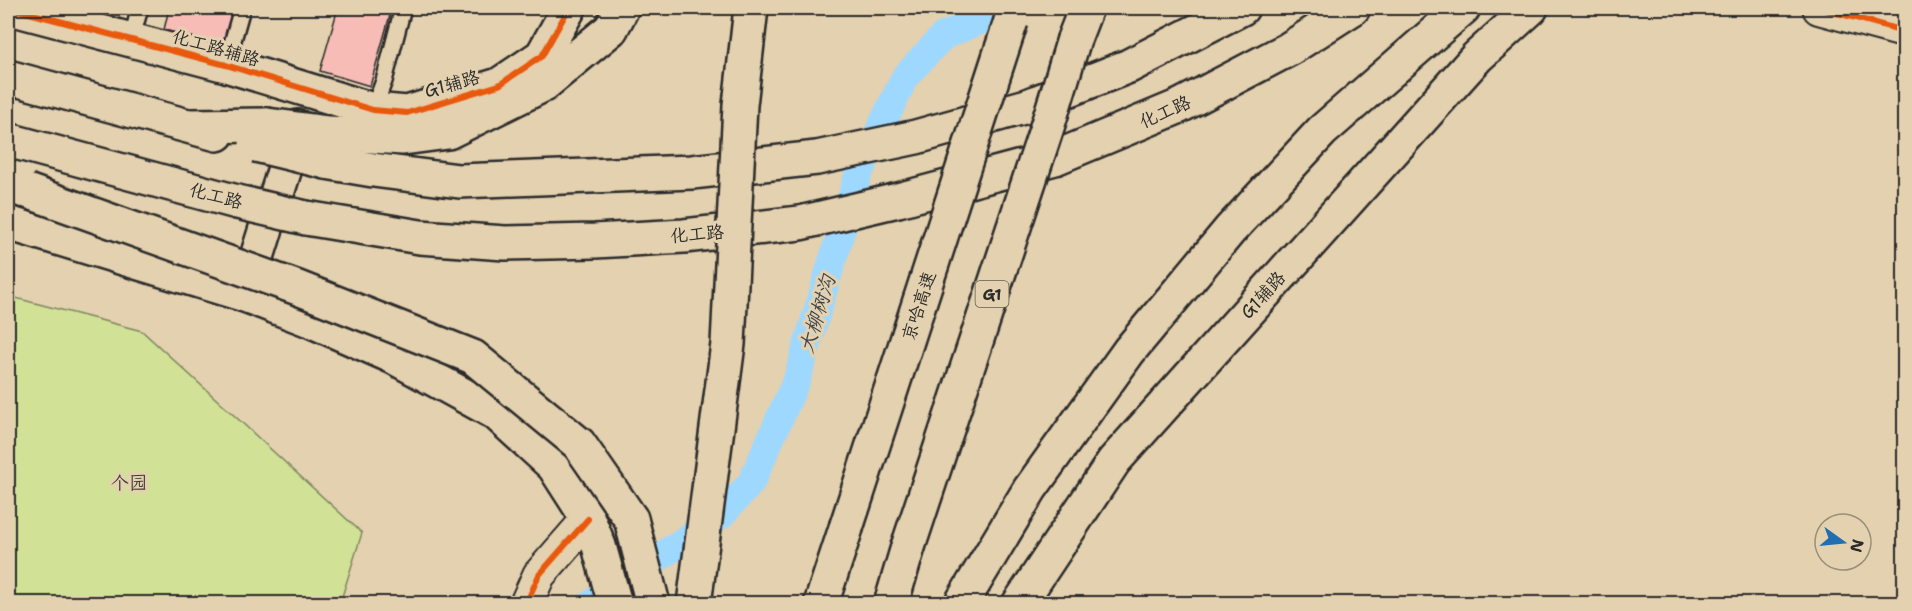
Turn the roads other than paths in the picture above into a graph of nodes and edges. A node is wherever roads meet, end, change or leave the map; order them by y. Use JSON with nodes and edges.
{"nodes":[{"id":1,"x":10,"y":8,"type":"edge"},
{"id":2,"x":140,"y":8,"type":"edge"},
{"id":3,"x":242,"y":8,"type":"edge"},
{"id":4,"x":403,"y":8,"type":"edge"},
{"id":5,"x":569,"y":8,"type":"edge"},
{"id":6,"x":622,"y":8,"type":"edge"},
{"id":7,"x":751,"y":8,"type":"edge"},
{"id":8,"x":1015,"y":8,"type":"edge"},
{"id":9,"x":1085,"y":8,"type":"edge"},
{"id":10,"x":1242,"y":8,"type":"edge"},
{"id":11,"x":1353,"y":8,"type":"edge"},
{"id":12,"x":1463,"y":8,"type":"edge"},
{"id":13,"x":1531,"y":8,"type":"edge"},
{"id":14,"x":1819,"y":8,"type":"edge"},
{"id":15,"x":1905,"y":31,"type":"edge"},
{"id":16,"x":131,"y":40,"type":"junction"},
{"id":17,"x":226,"y":65,"type":"junction"},
{"id":18,"x":8,"y":77,"type":"edge"},
{"id":19,"x":309,"y":91,"type":"junction"},
{"id":20,"x":373,"y":110,"type":"junction"},
{"id":21,"x":8,"y":140,"type":"edge"},
{"id":22,"x":327,"y":147,"type":"junction"},
{"id":23,"x":17,"y":188,"type":"edge"},
{"id":24,"x":8,"y":223,"type":"edge"},
{"id":25,"x":245,"y":295,"type":"junction"},
{"id":26,"x":593,"y":532,"type":"junction"},
{"id":27,"x":526,"y":603,"type":"edge"},
{"id":28,"x":615,"y":603,"type":"edge"},
{"id":29,"x":653,"y":603,"type":"edge"},
{"id":30,"x":694,"y":603,"type":"edge"},
{"id":31,"x":821,"y":603,"type":"edge"},
{"id":32,"x":891,"y":603,"type":"edge"},
{"id":33,"x":961,"y":603,"type":"edge"},
{"id":34,"x":1019,"y":603,"type":"edge"}],
"edges":[{"from":1,"to":16,"type":"main road","name":"化工路辅路"},
{"from":2,"to":16,"type":"lane"},
{"from":3,"to":17,"type":"lane"},
{"from":4,"to":20,"type":"lane"},
{"from":5,"to":20,"type":"main road","name":"G1辅路"},
{"from":6,"to":22,"type":"main road"},
{"from":7,"to":30,"type":"main road","bridge":true},
{"from":8,"to":31,"type":"main road","name":"京哈高速","bridge":true},
{"from":9,"to":32,"type":"main road","number":"G1","bridge":true},
{"from":10,"to":22,"type":"main road"},
{"from":11,"to":21,"type":"main road","name":"化工路","bridge":true},
{"from":12,"to":33,"type":"main road"},
{"from":13,"to":34,"type":"main road","name":"G1辅路"},
{"from":14,"to":15,"type":"street"},
{"from":16,"to":17,"type":"main road","name":"化工路辅路"},
{"from":17,"to":19,"type":"main road","name":"化工路辅路"},
{"from":18,"to":22,"type":"main road","bridge":true},
{"from":19,"to":20,"type":"main road","name":"G1辅路"},
{"from":19,"to":25,"type":"main road"},
{"from":23,"to":29,"type":"main road","bridge":true},
{"from":24,"to":25,"type":"main road"},
{"from":25,"to":26,"type":"main road"},
{"from":26,"to":27,"type":"street"},
{"from":26,"to":28,"type":"main road"}]}
